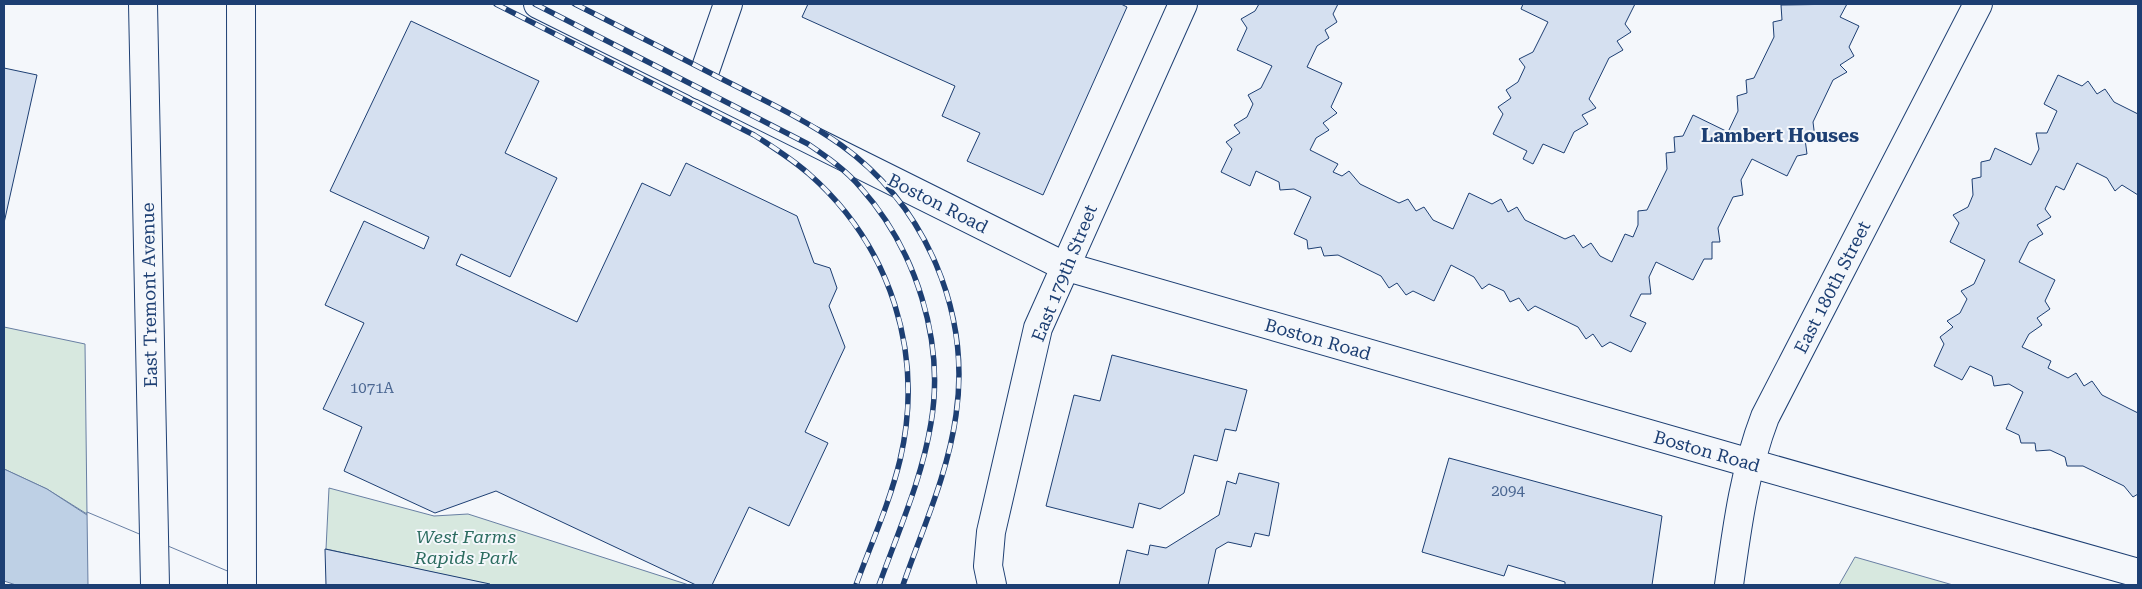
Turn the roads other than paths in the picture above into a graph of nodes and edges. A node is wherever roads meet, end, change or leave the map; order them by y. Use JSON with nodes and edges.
{"nodes":[{"id":1,"x":143,"y":4,"type":"edge"},
{"id":2,"x":162,"y":4,"type":"edge"},
{"id":3,"x":538,"y":4,"type":"edge"},
{"id":4,"x":728,"y":4,"type":"edge"},
{"id":5,"x":1183,"y":4,"type":"edge"},
{"id":6,"x":1978,"y":4,"type":"edge"},
{"id":7,"x":237,"y":9,"type":"edge"},
{"id":8,"x":143,"y":38,"type":"junction"},
{"id":9,"x":700,"y":85,"type":"junction"},
{"id":10,"x":1064,"y":266,"type":"junction"},
{"id":11,"x":1750,"y":463,"type":"junction"},
{"id":12,"x":2138,"y":573,"type":"edge"},
{"id":13,"x":155,"y":585,"type":"edge"},
{"id":14,"x":242,"y":585,"type":"edge"},
{"id":15,"x":992,"y":585,"type":"edge"},
{"id":16,"x":1729,"y":585,"type":"edge"}],
"edges":[{"from":1,"to":8,"type":"street","name":"East Tremont Avenue"},
{"from":2,"to":8,"type":"street"},
{"from":3,"to":9,"type":"street","name":"Boston Road"},
{"from":4,"to":9,"type":"street"},
{"from":5,"to":10,"type":"street","name":"East 179th Street"},
{"from":6,"to":11,"type":"street","name":"East 180th Street"},
{"from":7,"to":14,"type":"street"},
{"from":8,"to":13,"type":"street","name":"East Tremont Avenue"},
{"from":9,"to":10,"type":"street","name":"Boston Road"},
{"from":10,"to":11,"type":"street","name":"Boston Road"},
{"from":10,"to":15,"type":"street","name":"East 179th Street"},
{"from":11,"to":12,"type":"street","name":"Boston Road"},
{"from":11,"to":16,"type":"street","name":"East 180th Street"}]}
